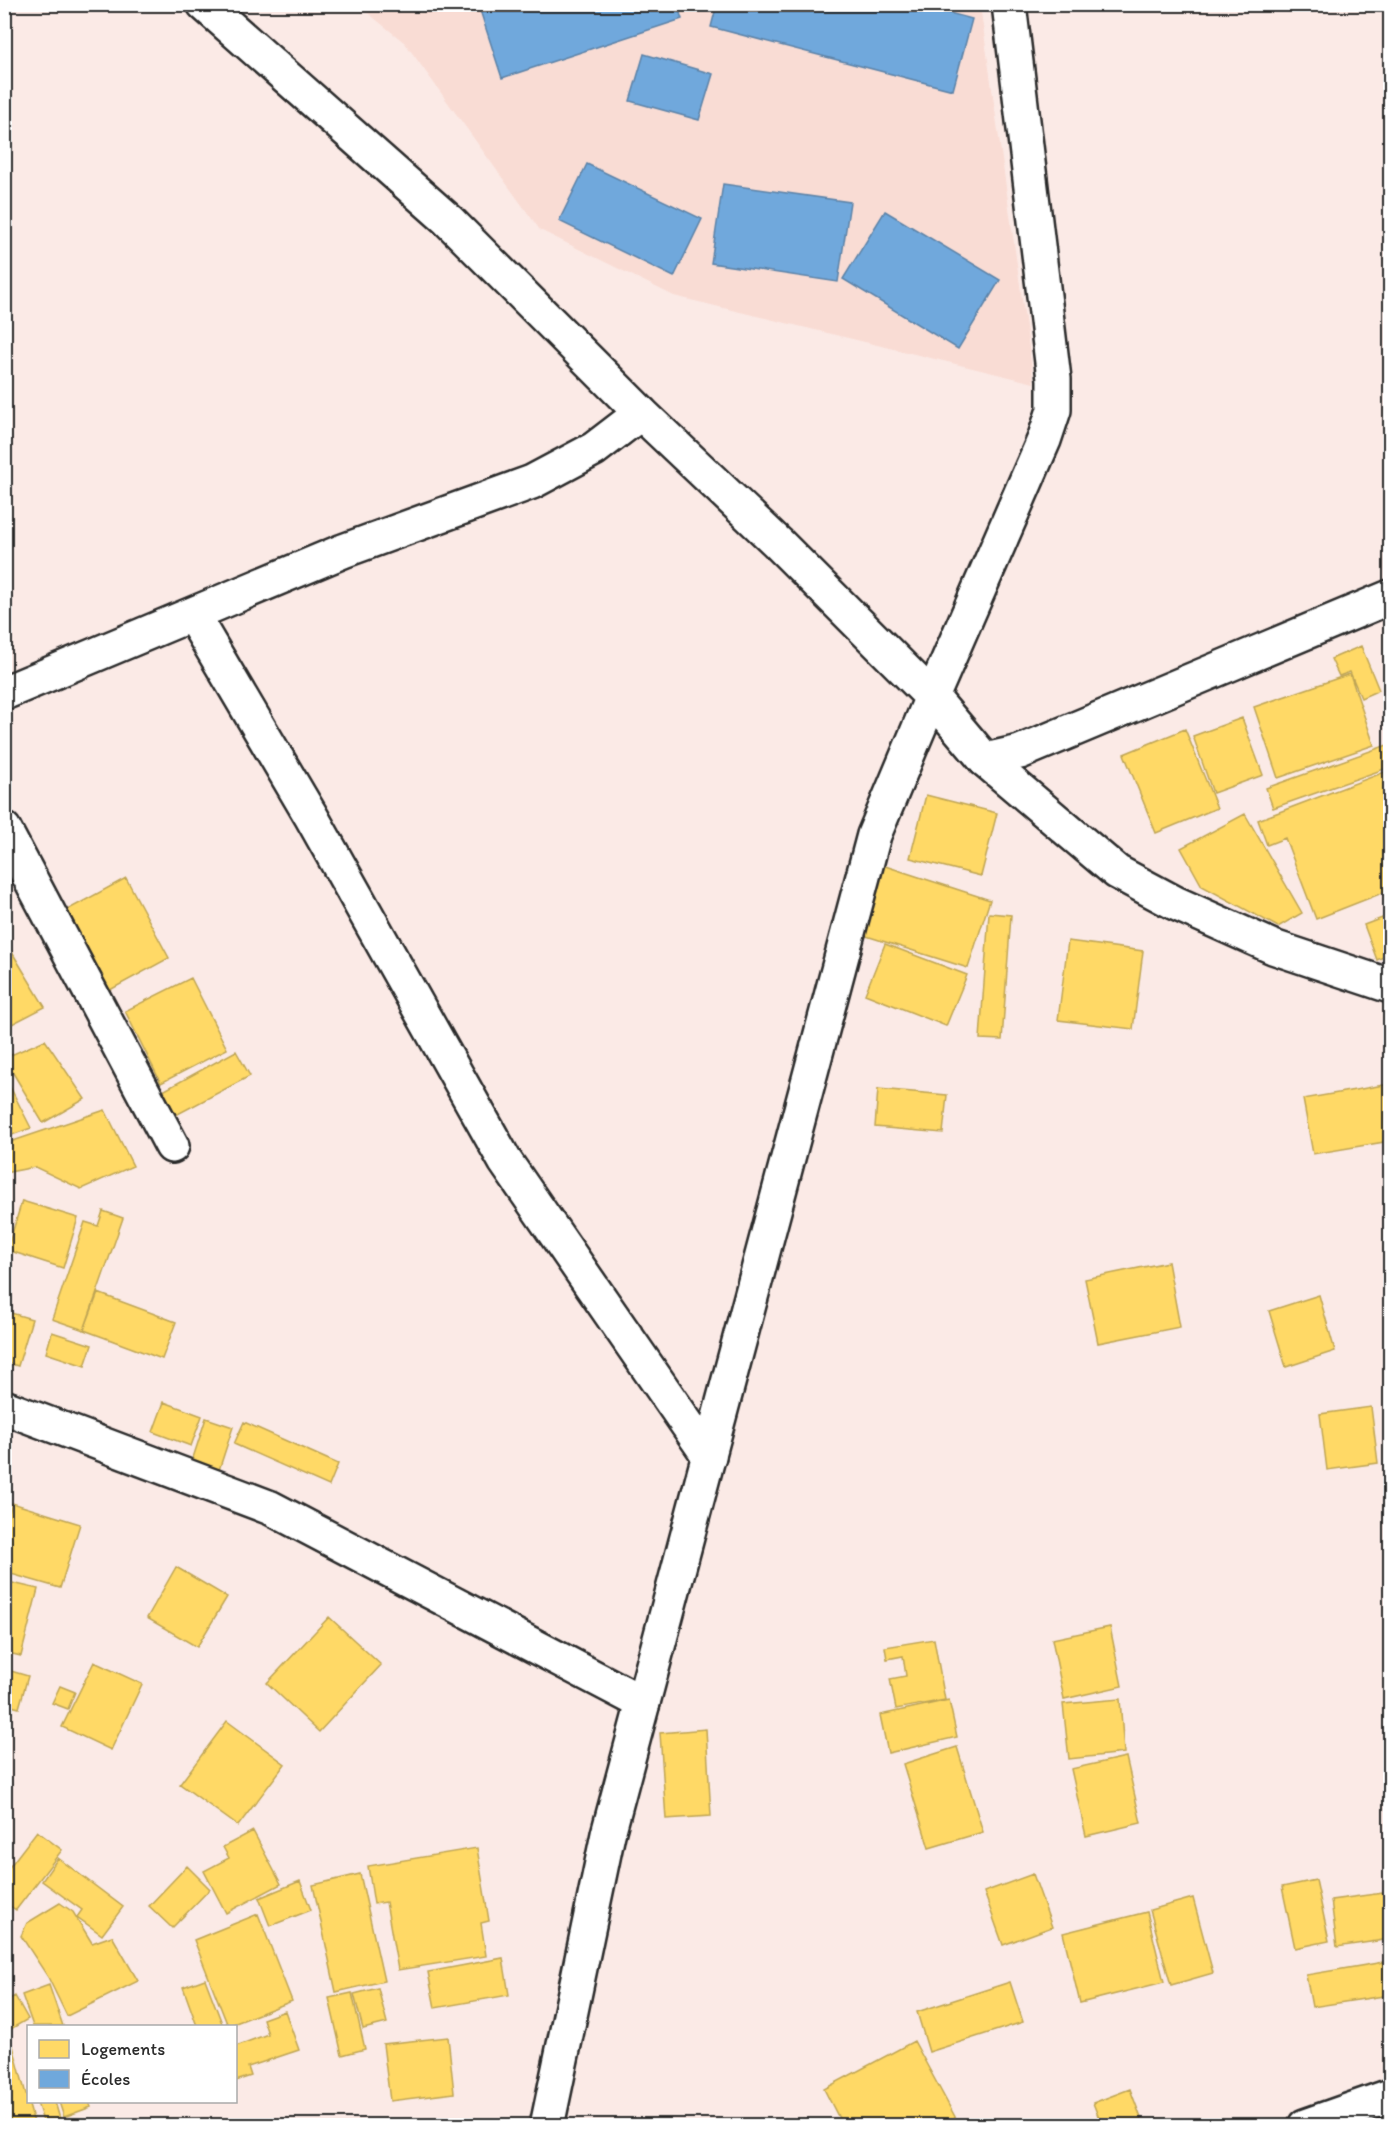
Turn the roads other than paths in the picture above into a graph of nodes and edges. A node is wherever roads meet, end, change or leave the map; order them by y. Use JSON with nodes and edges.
{"nodes":[{"id":1,"x":204,"y":4,"type":"edge"},
{"id":2,"x":1009,"y":4,"type":"edge"},
{"id":3,"x":641,"y":413,"type":"junction"},
{"id":4,"x":1390,"y":597,"type":"edge"},
{"id":5,"x":193,"y":616,"type":"junction"},
{"id":6,"x":4,"y":693,"type":"edge"},
{"id":7,"x":932,"y":697,"type":"junction"},
{"id":8,"x":985,"y":760,"type":"junction"},
{"id":9,"x":4,"y":829,"type":"edge"},
{"id":10,"x":1390,"y":986,"type":"edge"},
{"id":11,"x":172,"y":1146,"type":"dead end"},
{"id":12,"x":4,"y":1407,"type":"edge"},
{"id":13,"x":709,"y":1456,"type":"junction"},
{"id":14,"x":643,"y":1703,"type":"junction"},
{"id":15,"x":1390,"y":2096,"type":"edge"},
{"id":16,"x":547,"y":2126,"type":"edge"},
{"id":17,"x":1305,"y":2126,"type":"edge"}],
"edges":[{"from":1,"to":3,"type":"street"},
{"from":2,"to":7,"type":"street"},
{"from":3,"to":5,"type":"street"},
{"from":3,"to":7,"type":"street"},
{"from":4,"to":8,"type":"street"},
{"from":5,"to":6,"type":"street"},
{"from":5,"to":13,"type":"street"},
{"from":7,"to":8,"type":"street"},
{"from":7,"to":13,"type":"street"},
{"from":8,"to":10,"type":"street"},
{"from":9,"to":11,"type":"street"},
{"from":12,"to":14,"type":"street"},
{"from":13,"to":14,"type":"street"},
{"from":14,"to":16,"type":"street"},
{"from":15,"to":17,"type":"street"}]}
